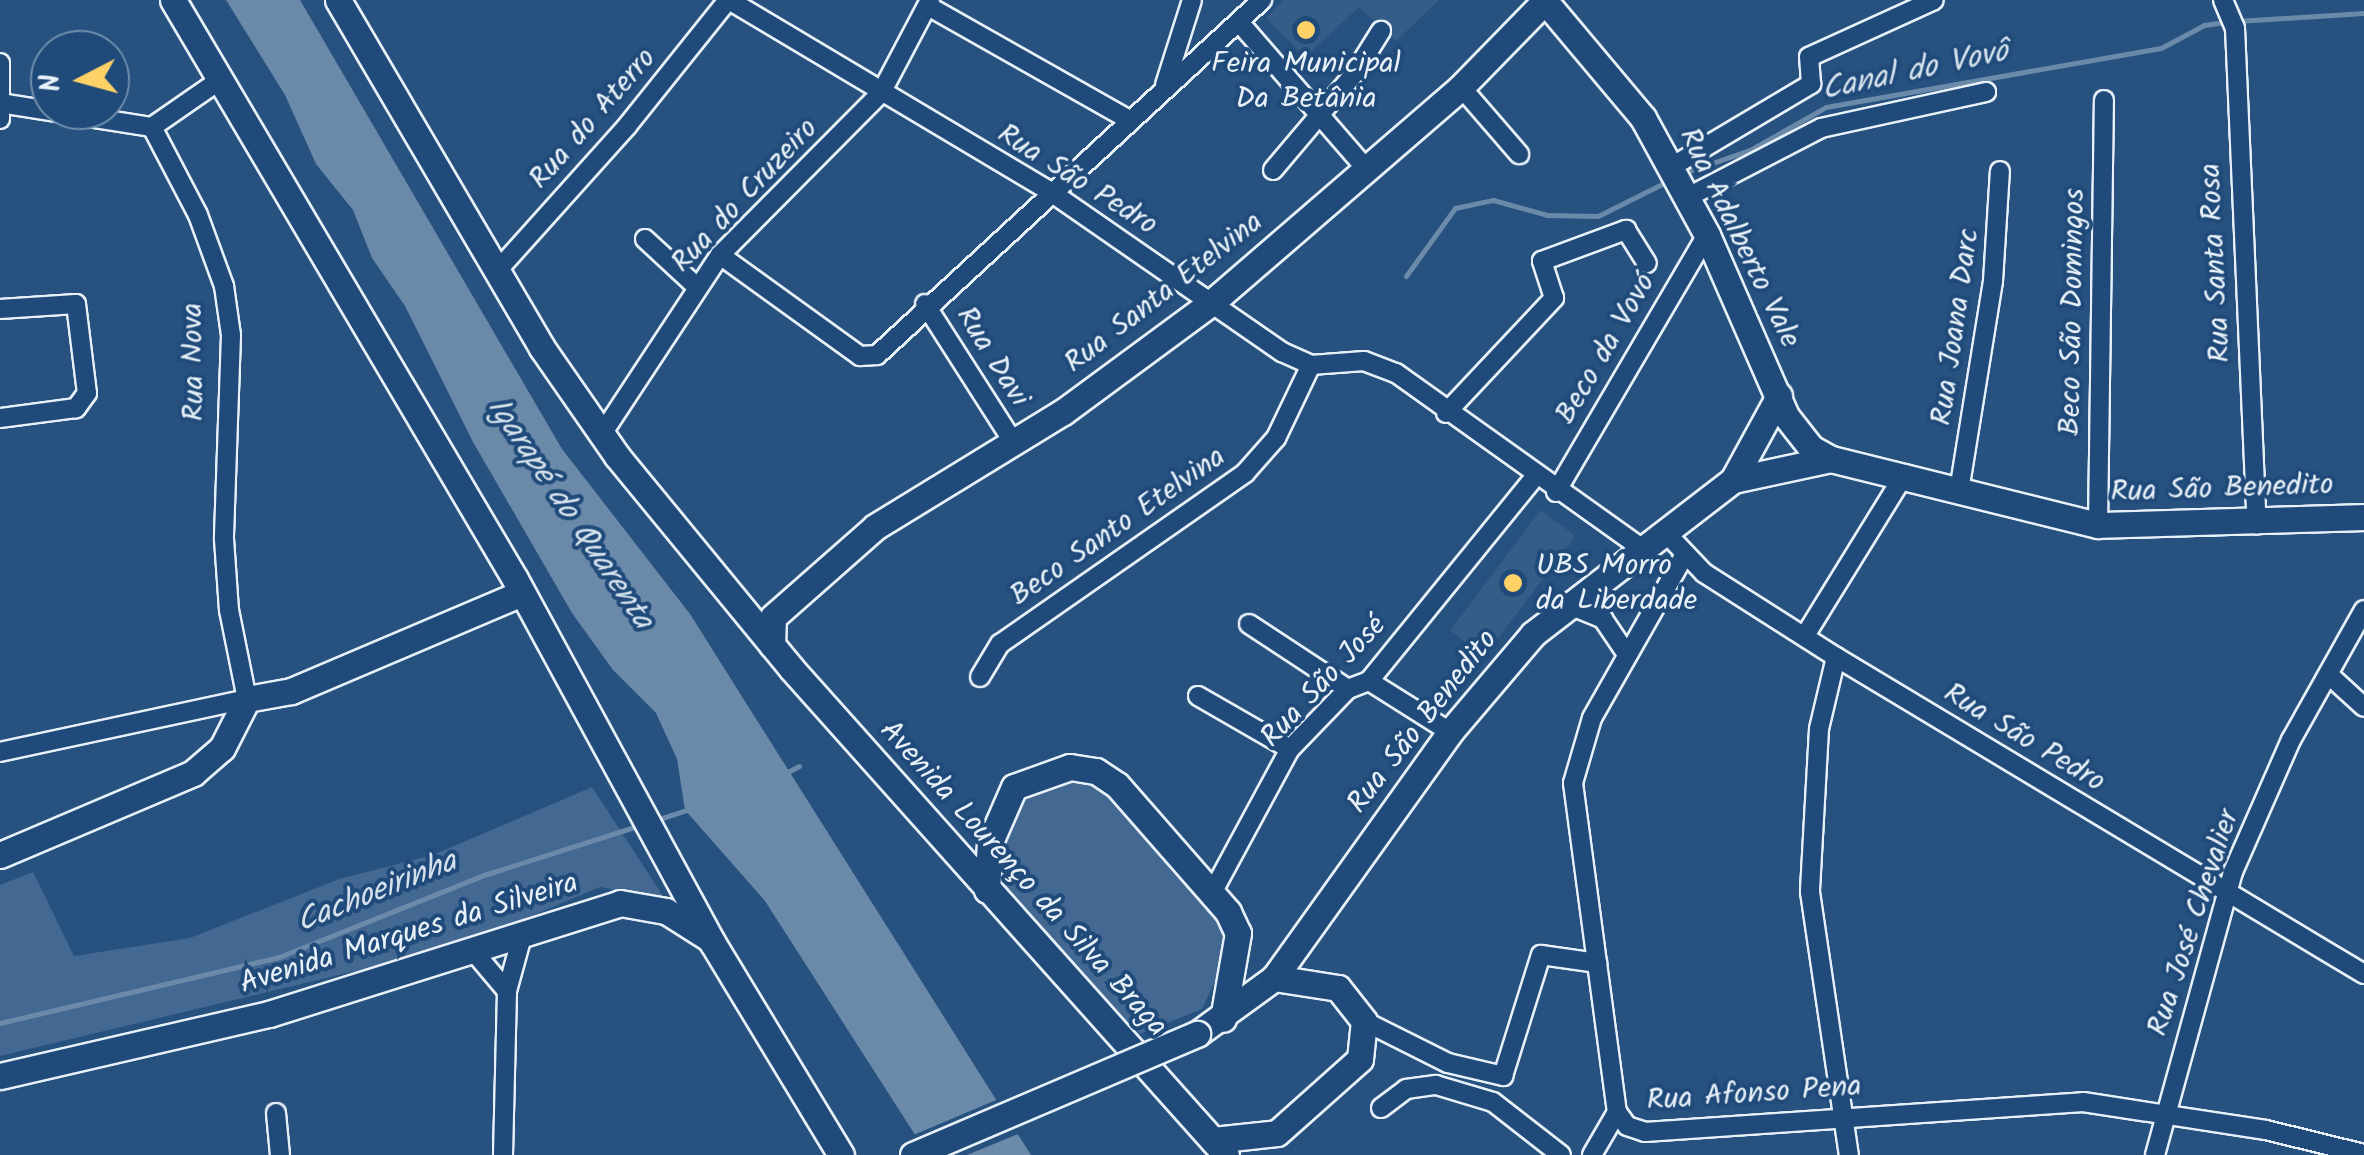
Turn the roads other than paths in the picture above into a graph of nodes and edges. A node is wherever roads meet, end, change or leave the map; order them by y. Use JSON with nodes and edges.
{"nodes":[{"id":1,"x":173,"y":0,"type":"edge"},
{"id":2,"x":338,"y":0,"type":"edge"},
{"id":3,"x":728,"y":0,"type":"edge"},
{"id":4,"x":1192,"y":0,"type":"edge"},
{"id":5,"x":1262,"y":0,"type":"edge"},
{"id":6,"x":1545,"y":0,"type":"edge"},
{"id":7,"x":1934,"y":0,"type":"edge"},
{"id":8,"x":929,"y":3,"type":"edge"},
{"id":9,"x":756,"y":6,"type":"edge"},
{"id":10,"x":2229,"y":15,"type":"edge"},
{"id":11,"x":1239,"y":22,"type":"junction"},
{"id":12,"x":1381,"y":31,"type":"dead end"},
{"id":13,"x":0,"y":63,"type":"edge"},
{"id":14,"x":220,"y":80,"type":"junction"},
{"id":15,"x":1165,"y":85,"type":"junction"},
{"id":16,"x":1461,"y":87,"type":"junction"},
{"id":17,"x":1986,"y":92,"type":"dead end"},
{"id":18,"x":881,"y":93,"type":"junction"},
{"id":19,"x":2104,"y":100,"type":"dead end"},
{"id":20,"x":1,"y":109,"type":"edge"},
{"id":21,"x":1320,"y":116,"type":"junction"},
{"id":22,"x":1128,"y":119,"type":"junction"},
{"id":23,"x":152,"y":127,"type":"junction"},
{"id":24,"x":1518,"y":154,"type":"dead end"},
{"id":25,"x":1274,"y":170,"type":"dead end"},
{"id":26,"x":1368,"y":171,"type":"junction"},
{"id":27,"x":2000,"y":171,"type":"dead end"},
{"id":28,"x":1679,"y":179,"type":"junction"},
{"id":29,"x":1048,"y":190,"type":"junction"},
{"id":30,"x":1707,"y":235,"type":"junction"},
{"id":31,"x":644,"y":239,"type":"dead end"},
{"id":32,"x":720,"y":254,"type":"junction"},
{"id":33,"x":1647,"y":263,"type":"dead end"},
{"id":34,"x":497,"y":270,"type":"junction"},
{"id":35,"x":696,"y":286,"type":"junction"},
{"id":36,"x":925,"y":304,"type":"junction"},
{"id":37,"x":1211,"y":304,"type":"junction"},
{"id":38,"x":0,"y":310,"type":"edge"},
{"id":39,"x":1311,"y":365,"type":"junction"},
{"id":40,"x":1779,"y":396,"type":"junction"},
{"id":41,"x":1446,"y":413,"type":"junction"},
{"id":42,"x":0,"y":418,"type":"edge"},
{"id":43,"x":602,"y":434,"type":"junction"},
{"id":44,"x":1012,"y":440,"type":"junction"},
{"id":45,"x":1831,"y":458,"type":"junction"},
{"id":46,"x":1905,"y":474,"type":"junction"},
{"id":47,"x":1535,"y":476,"type":"junction"},
{"id":48,"x":1733,"y":480,"type":"junction"},
{"id":49,"x":1959,"y":491,"type":"junction"},
{"id":50,"x":1556,"y":492,"type":"junction"},
{"id":51,"x":2364,"y":517,"type":"edge"},
{"id":52,"x":2098,"y":525,"type":"junction"},
{"id":53,"x":2257,"y":525,"type":"junction"},
{"id":54,"x":1667,"y":534,"type":"junction"},
{"id":55,"x":1644,"y":550,"type":"junction"},
{"id":56,"x":1684,"y":556,"type":"junction"},
{"id":57,"x":522,"y":594,"type":"junction"},
{"id":58,"x":1569,"y":605,"type":"junction"},
{"id":59,"x":2364,"y":610,"type":"edge"},
{"id":60,"x":1249,"y":624,"type":"dead end"},
{"id":61,"x":1806,"y":634,"type":"junction"},
{"id":62,"x":772,"y":645,"type":"junction"},
{"id":63,"x":1626,"y":652,"type":"junction"},
{"id":64,"x":1836,"y":657,"type":"junction"},
{"id":65,"x":2329,"y":675,"type":"junction"},
{"id":66,"x":980,"y":676,"type":"dead end"},
{"id":67,"x":1369,"y":682,"type":"junction"},
{"id":68,"x":1348,"y":689,"type":"junction"},
{"id":69,"x":1198,"y":696,"type":"dead end"},
{"id":70,"x":247,"y":699,"type":"junction"},
{"id":71,"x":2364,"y":707,"type":"edge"},
{"id":72,"x":1450,"y":732,"type":"junction"},
{"id":73,"x":1290,"y":749,"type":"junction"},
{"id":74,"x":0,"y":752,"type":"edge"},
{"id":75,"x":0,"y":855,"type":"edge"},
{"id":76,"x":987,"y":890,"type":"junction"},
{"id":77,"x":1212,"y":893,"type":"junction"},
{"id":78,"x":2227,"y":893,"type":"junction"},
{"id":79,"x":522,"y":936,"type":"junction"},
{"id":80,"x":712,"y":942,"type":"junction"},
{"id":81,"x":474,"y":952,"type":"junction"},
{"id":82,"x":1597,"y":963,"type":"junction"},
{"id":83,"x":2364,"y":974,"type":"edge"},
{"id":84,"x":1274,"y":978,"type":"junction"},
{"id":85,"x":508,"y":991,"type":"junction"},
{"id":86,"x":1222,"y":1020,"type":"junction"},
{"id":87,"x":1364,"y":1021,"type":"junction"},
{"id":88,"x":0,"y":1076,"type":"edge"},
{"id":89,"x":1381,"y":1108,"type":"dead end"},
{"id":90,"x":1617,"y":1112,"type":"junction"},
{"id":91,"x":2164,"y":1113,"type":"junction"},
{"id":92,"x":276,"y":1114,"type":"dead end"},
{"id":93,"x":1842,"y":1116,"type":"junction"},
{"id":94,"x":1220,"y":1147,"type":"edge"},
{"id":95,"x":2364,"y":1154,"type":"edge"},
{"id":96,"x":280,"y":1155,"type":"edge"},
{"id":97,"x":503,"y":1155,"type":"edge"},
{"id":98,"x":841,"y":1155,"type":"edge"},
{"id":99,"x":913,"y":1155,"type":"edge"},
{"id":100,"x":1561,"y":1155,"type":"edge"},
{"id":101,"x":1592,"y":1155,"type":"edge"},
{"id":102,"x":1849,"y":1155,"type":"edge"},
{"id":103,"x":2155,"y":1155,"type":"edge"}],
"edges":[{"from":1,"to":14,"type":"street"},
{"from":2,"to":34,"type":"street","name":"Avenida Lourenço da Silva Braga"},
{"from":3,"to":9,"type":"street","name":"Rua São Pedro"},
{"from":3,"to":34,"type":"street","name":"Rua do Aterro"},
{"from":4,"to":15,"type":"street"},
{"from":5,"to":11,"type":"street"},
{"from":6,"to":16,"type":"street","name":"Rua Santa Etelvina"},
{"from":6,"to":28,"type":"street","name":"Rua Adalberto Vale"},
{"from":7,"to":28,"type":"street"},
{"from":8,"to":18,"type":"street","name":"Rua do Cruzeiro"},
{"from":8,"to":22,"type":"street"},
{"from":9,"to":18,"type":"street","name":"Rua São Pedro"},
{"from":10,"to":53,"type":"street","name":"Rua Santa Rosa"},
{"from":11,"to":15,"type":"street"},
{"from":11,"to":21,"type":"street"},
{"from":12,"to":21,"type":"street"},
{"from":13,"to":20,"type":"street"},
{"from":14,"to":23,"type":"street"},
{"from":14,"to":57,"type":"street"},
{"from":15,"to":22,"type":"street"},
{"from":16,"to":24,"type":"street"},
{"from":16,"to":26,"type":"street","name":"Rua Santa Etelvina"},
{"from":17,"to":28,"type":"street"},
{"from":18,"to":29,"type":"street","name":"Rua São Pedro"},
{"from":18,"to":32,"type":"street","name":"Rua do Cruzeiro"},
{"from":19,"to":52,"type":"street","name":"Beco São Domingos"},
{"from":20,"to":23,"type":"street"},
{"from":21,"to":25,"type":"street"},
{"from":21,"to":26,"type":"street"},
{"from":22,"to":29,"type":"street"},
{"from":23,"to":70,"type":"street","name":"Rua Nova"},
{"from":26,"to":37,"type":"street","name":"Rua Santa Etelvina"},
{"from":27,"to":49,"type":"street","name":"Rua Joana Darc"},
{"from":28,"to":30,"type":"street","name":"Rua Adalberto Vale"},
{"from":29,"to":36,"type":"street"},
{"from":29,"to":37,"type":"street","name":"Rua São Pedro"},
{"from":30,"to":40,"type":"street","name":"Rua Adalberto Vale"},
{"from":30,"to":50,"type":"street","name":"Beco da Vovó"},
{"from":31,"to":35,"type":"street"},
{"from":32,"to":35,"type":"street","name":"Rua do Cruzeiro"},
{"from":32,"to":36,"type":"street"},
{"from":33,"to":41,"type":"street"},
{"from":34,"to":43,"type":"street","name":"Avenida Lourenço da Silva Braga"},
{"from":35,"to":43,"type":"street","name":"Rua do Cruzeiro"},
{"from":36,"to":44,"type":"street","name":"Rua Davi"},
{"from":37,"to":39,"type":"street","name":"Rua São Pedro"},
{"from":37,"to":44,"type":"street","name":"Rua Santa Etelvina"},
{"from":38,"to":42,"type":"street"},
{"from":39,"to":41,"type":"street"},
{"from":39,"to":66,"type":"street","name":"Beco Santo Etelvina"},
{"from":40,"to":45,"type":"street","name":"Rua Adalberto Vale"},
{"from":40,"to":48,"type":"street","name":"Rua São Benedito"},
{"from":41,"to":47,"type":"street"},
{"from":43,"to":62,"type":"street","name":"Avenida Lourenço da Silva Braga"},
{"from":44,"to":62,"type":"street","name":"Rua Santa Etelvina"},
{"from":45,"to":46,"type":"street","name":"Rua São Benedito"},
{"from":45,"to":48,"type":"street","name":"Rua São Benedito"},
{"from":46,"to":49,"type":"street","name":"Rua São Benedito"},
{"from":46,"to":61,"type":"street"},
{"from":47,"to":50,"type":"street"},
{"from":47,"to":67,"type":"street","name":"Rua São José"},
{"from":48,"to":54,"type":"street","name":"Rua São Benedito"},
{"from":49,"to":52,"type":"street","name":"Rua São Benedito"},
{"from":50,"to":55,"type":"street"},
{"from":51,"to":53,"type":"street","name":"Rua São Benedito"},
{"from":52,"to":53,"type":"street","name":"Rua São Benedito"},
{"from":54,"to":55,"type":"street","name":"Rua São Benedito"},
{"from":54,"to":56,"type":"street","name":"Rua São Pedro"},
{"from":55,"to":58,"type":"street","name":"Rua São Benedito"},
{"from":56,"to":61,"type":"street","name":"Rua São Pedro"},
{"from":56,"to":63,"type":"street","name":"Rua Afonso Pena"},
{"from":57,"to":70,"type":"street"},
{"from":57,"to":80,"type":"street"},
{"from":58,"to":63,"type":"street"},
{"from":58,"to":72,"type":"street","name":"Rua São Benedito"},
{"from":59,"to":65,"type":"street","name":"Rua José Chevalier"},
{"from":60,"to":68,"type":"street"},
{"from":61,"to":64,"type":"street","name":"Rua São Pedro"},
{"from":62,"to":76,"type":"street","name":"Avenida Lourenço da Silva Braga"},
{"from":63,"to":82,"type":"street","name":"Rua Afonso Pena"},
{"from":64,"to":78,"type":"street","name":"Rua São Pedro"},
{"from":64,"to":93,"type":"street"},
{"from":65,"to":71,"type":"street"},
{"from":65,"to":78,"type":"street","name":"Rua José Chevalier"},
{"from":67,"to":68,"type":"street","name":"Rua São José"},
{"from":67,"to":72,"type":"street"},
{"from":68,"to":73,"type":"street","name":"Rua São José"},
{"from":69,"to":73,"type":"street"},
{"from":70,"to":74,"type":"street"},
{"from":70,"to":75,"type":"street"},
{"from":72,"to":84,"type":"street","name":"Rua São Benedito"},
{"from":73,"to":77,"type":"street","name":"Rua São José"},
{"from":76,"to":77,"type":"street"},
{"from":76,"to":94,"type":"street","name":"Avenida Lourenço da Silva Braga"},
{"from":77,"to":86,"type":"street"},
{"from":78,"to":83,"type":"street","name":"Rua São Pedro"},
{"from":78,"to":91,"type":"street","name":"Rua José Chevalier"},
{"from":79,"to":80,"type":"street","name":"Avenida Marques da Silveira"},
{"from":79,"to":81,"type":"street","name":"Avenida Marques da Silveira"},
{"from":79,"to":85,"type":"street"},
{"from":80,"to":98,"type":"street"},
{"from":81,"to":85,"type":"street"},
{"from":81,"to":88,"type":"street","name":"Avenida Marques da Silveira"},
{"from":82,"to":87,"type":"street"},
{"from":82,"to":90,"type":"street","name":"Rua Afonso Pena"},
{"from":84,"to":86,"type":"street","name":"Rua São Benedito"},
{"from":84,"to":87,"type":"street"},
{"from":85,"to":97,"type":"street"},
{"from":86,"to":99,"type":"street","name":"Rua São Benedito","bridge":true},
{"from":87,"to":94,"type":"street"},
{"from":89,"to":100,"type":"street"},
{"from":90,"to":93,"type":"street","name":"Rua Afonso Pena"},
{"from":90,"to":101,"type":"street"},
{"from":91,"to":93,"type":"street","name":"Rua Afonso Pena"},
{"from":91,"to":95,"type":"street","name":"Rua Afonso Pena"},
{"from":91,"to":103,"type":"street","name":"Rua José Chevalier"},
{"from":92,"to":96,"type":"street"},
{"from":93,"to":102,"type":"street"}]}
